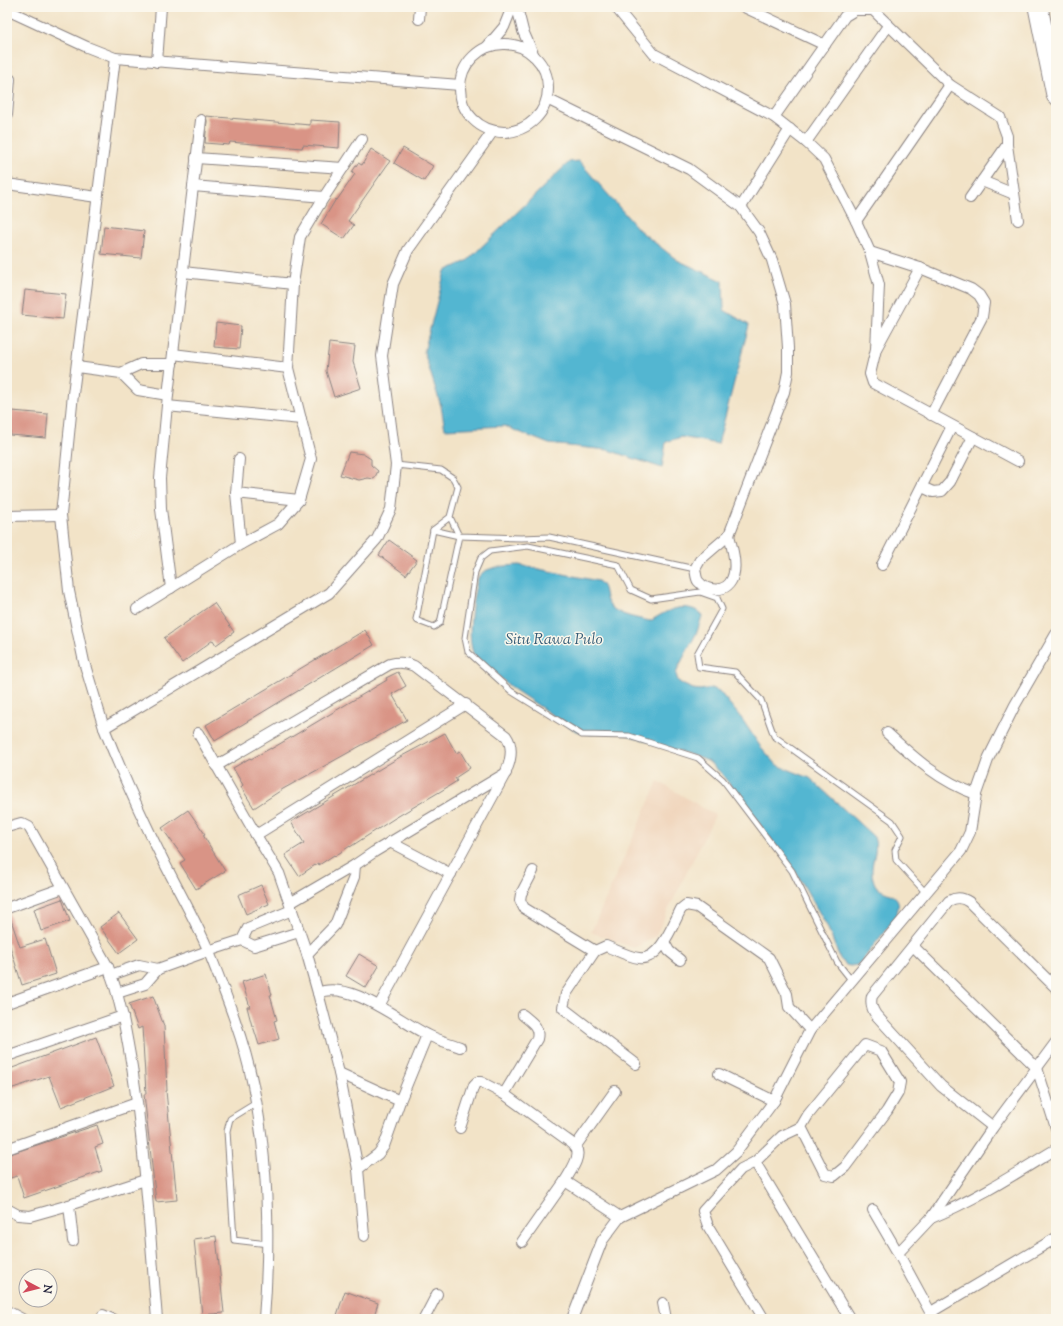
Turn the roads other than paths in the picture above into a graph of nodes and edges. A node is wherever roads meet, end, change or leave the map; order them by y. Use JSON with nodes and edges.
{"nodes":[{"id":1,"x":161,"y":7,"type":"edge"},
{"id":2,"x":420,"y":7,"type":"edge"},
{"id":3,"x":512,"y":7,"type":"edge"},
{"id":4,"x":517,"y":7,"type":"edge"},
{"id":5,"x":618,"y":7,"type":"edge"},
{"id":6,"x":744,"y":7,"type":"edge"},
{"id":7,"x":1038,"y":7,"type":"edge"},
{"id":8,"x":7,"y":10,"type":"edge"},
{"id":9,"x":419,"y":19,"type":"dead end"},
{"id":10,"x":888,"y":26,"type":"junction"},
{"id":11,"x":825,"y":45,"type":"junction"},
{"id":12,"x":487,"y":47,"type":"junction"},
{"id":13,"x":534,"y":56,"type":"junction"},
{"id":14,"x":114,"y":58,"type":"junction"},
{"id":15,"x":157,"y":62,"type":"junction"},
{"id":16,"x":10,"y":78,"type":"dead end"},
{"id":17,"x":460,"y":85,"type":"junction"},
{"id":18,"x":950,"y":85,"type":"junction"},
{"id":19,"x":1056,"y":95,"type":"edge"},
{"id":20,"x":547,"y":99,"type":"junction"},
{"id":21,"x":7,"y":109,"type":"edge"},
{"id":22,"x":774,"y":117,"type":"junction"},
{"id":23,"x":200,"y":120,"type":"dead end"},
{"id":24,"x":790,"y":129,"type":"junction"},
{"id":25,"x":493,"y":131,"type":"junction"},
{"id":26,"x":362,"y":139,"type":"dead end"},
{"id":27,"x":806,"y":142,"type":"junction"},
{"id":28,"x":1007,"y":145,"type":"junction"},
{"id":29,"x":196,"y":158,"type":"junction"},
{"id":30,"x":343,"y":168,"type":"junction"},
{"id":31,"x":982,"y":181,"type":"junction"},
{"id":32,"x":7,"y":184,"type":"edge"},
{"id":33,"x":193,"y":186,"type":"junction"},
{"id":34,"x":1014,"y":194,"type":"junction"},
{"id":35,"x":97,"y":197,"type":"junction"},
{"id":36,"x":324,"y":197,"type":"junction"},
{"id":37,"x":970,"y":198,"type":"dead end"},
{"id":38,"x":741,"y":207,"type":"junction"},
{"id":39,"x":1018,"y":220,"type":"dead end"},
{"id":40,"x":856,"y":221,"type":"junction"},
{"id":41,"x":870,"y":252,"type":"junction"},
{"id":42,"x":920,"y":268,"type":"junction"},
{"id":43,"x":183,"y":272,"type":"junction"},
{"id":44,"x":293,"y":284,"type":"junction"},
{"id":45,"x":876,"y":349,"type":"junction"},
{"id":46,"x":173,"y":359,"type":"junction"},
{"id":47,"x":77,"y":367,"type":"junction"},
{"id":48,"x":288,"y":368,"type":"junction"},
{"id":49,"x":121,"y":373,"type":"junction"},
{"id":50,"x":168,"y":395,"type":"junction"},
{"id":51,"x":168,"y":406,"type":"junction"},
{"id":52,"x":931,"y":415,"type":"junction"},
{"id":53,"x":301,"y":419,"type":"junction"},
{"id":54,"x":952,"y":426,"type":"junction"},
{"id":55,"x":973,"y":437,"type":"junction"},
{"id":56,"x":239,"y":459,"type":"dead end"},
{"id":57,"x":1018,"y":461,"type":"dead end"},
{"id":58,"x":396,"y":465,"type":"junction"},
{"id":59,"x":922,"y":487,"type":"junction"},
{"id":60,"x":236,"y":494,"type":"junction"},
{"id":61,"x":299,"y":500,"type":"junction"},
{"id":62,"x":61,"y":515,"type":"junction"},
{"id":63,"x":7,"y":516,"type":"edge"},
{"id":64,"x":450,"y":517,"type":"junction"},
{"id":65,"x":433,"y":530,"type":"junction"},
{"id":66,"x":729,"y":535,"type":"junction"},
{"id":67,"x":460,"y":536,"type":"junction"},
{"id":68,"x":241,"y":544,"type":"junction"},
{"id":69,"x":882,"y":566,"type":"dead end"},
{"id":70,"x":695,"y":569,"type":"junction"},
{"id":71,"x":171,"y":588,"type":"junction"},
{"id":72,"x":137,"y":609,"type":"dead end"},
{"id":73,"x":1056,"y":634,"type":"edge"},
{"id":74,"x":466,"y":704,"type":"junction"},
{"id":75,"x":104,"y":728,"type":"junction"},
{"id":76,"x":198,"y":733,"type":"dead end"},
{"id":77,"x":887,"y":733,"type":"dead end"},
{"id":78,"x":216,"y":766,"type":"junction"},
{"id":79,"x":506,"y":772,"type":"junction"},
{"id":80,"x":976,"y":794,"type":"junction"},
{"id":81,"x":7,"y":827,"type":"edge"},
{"id":82,"x":256,"y":835,"type":"junction"},
{"id":83,"x":390,"y":842,"type":"junction"},
{"id":84,"x":355,"y":865,"type":"junction"},
{"id":85,"x":533,"y":872,"type":"dead end"},
{"id":86,"x":451,"y":874,"type":"junction"},
{"id":87,"x":63,"y":888,"type":"junction"},
{"id":88,"x":926,"y":893,"type":"junction"},
{"id":89,"x":291,"y":906,"type":"junction"},
{"id":90,"x":7,"y":908,"type":"edge"},
{"id":91,"x":299,"y":932,"type":"junction"},
{"id":92,"x":242,"y":940,"type":"junction"},
{"id":93,"x":664,"y":942,"type":"junction"},
{"id":94,"x":913,"y":946,"type":"junction"},
{"id":95,"x":208,"y":950,"type":"junction"},
{"id":96,"x":595,"y":951,"type":"junction"},
{"id":97,"x":307,"y":954,"type":"junction"},
{"id":98,"x":680,"y":960,"type":"dead end"},
{"id":99,"x":158,"y":969,"type":"junction"},
{"id":100,"x":110,"y":971,"type":"junction"},
{"id":101,"x":852,"y":981,"type":"junction"},
{"id":102,"x":1056,"y":988,"type":"edge"},
{"id":103,"x":117,"y":993,"type":"junction"},
{"id":104,"x":318,"y":993,"type":"junction"},
{"id":105,"x":7,"y":1003,"type":"edge"},
{"id":106,"x":379,"y":1006,"type":"junction"},
{"id":107,"x":523,"y":1015,"type":"dead end"},
{"id":108,"x":123,"y":1016,"type":"junction"},
{"id":109,"x":810,"y":1030,"type":"junction"},
{"id":110,"x":427,"y":1035,"type":"junction"},
{"id":111,"x":1056,"y":1042,"type":"edge"},
{"id":112,"x":460,"y":1047,"type":"dead end"},
{"id":113,"x":7,"y":1056,"type":"edge"},
{"id":114,"x":636,"y":1064,"type":"dead end"},
{"id":115,"x":1037,"y":1068,"type":"junction"},
{"id":116,"x":339,"y":1073,"type":"junction"},
{"id":117,"x":719,"y":1074,"type":"dead end"},
{"id":118,"x":615,"y":1091,"type":"dead end"},
{"id":119,"x":504,"y":1094,"type":"junction"},
{"id":120,"x":400,"y":1101,"type":"junction"},
{"id":121,"x":774,"y":1101,"type":"junction"},
{"id":122,"x":138,"y":1103,"type":"junction"},
{"id":123,"x":256,"y":1103,"type":"junction"},
{"id":124,"x":801,"y":1127,"type":"junction"},
{"id":125,"x":993,"y":1127,"type":"junction"},
{"id":126,"x":460,"y":1128,"type":"dead end"},
{"id":127,"x":1056,"y":1128,"type":"edge"},
{"id":128,"x":575,"y":1147,"type":"junction"},
{"id":129,"x":7,"y":1149,"type":"edge"},
{"id":130,"x":1056,"y":1149,"type":"edge"},
{"id":131,"x":755,"y":1162,"type":"junction"},
{"id":132,"x":358,"y":1170,"type":"junction"},
{"id":133,"x":145,"y":1180,"type":"junction"},
{"id":134,"x":565,"y":1181,"type":"junction"},
{"id":135,"x":69,"y":1205,"type":"junction"},
{"id":136,"x":7,"y":1208,"type":"edge"},
{"id":137,"x":873,"y":1210,"type":"dead end"},
{"id":138,"x":620,"y":1217,"type":"junction"},
{"id":139,"x":931,"y":1218,"type":"junction"},
{"id":140,"x":364,"y":1236,"type":"dead end"},
{"id":141,"x":1056,"y":1238,"type":"edge"},
{"id":142,"x":73,"y":1241,"type":"dead end"},
{"id":143,"x":522,"y":1242,"type":"dead end"},
{"id":144,"x":268,"y":1244,"type":"junction"},
{"id":145,"x":898,"y":1253,"type":"junction"},
{"id":146,"x":438,"y":1294,"type":"dead end"},
{"id":147,"x":663,"y":1303,"type":"dead end"},
{"id":148,"x":7,"y":1311,"type":"edge"},
{"id":149,"x":932,"y":1316,"type":"edge"},
{"id":150,"x":22,"y":1319,"type":"edge"},
{"id":151,"x":157,"y":1319,"type":"edge"},
{"id":152,"x":264,"y":1319,"type":"edge"},
{"id":153,"x":424,"y":1319,"type":"edge"},
{"id":154,"x":572,"y":1319,"type":"edge"},
{"id":155,"x":666,"y":1319,"type":"edge"},
{"id":156,"x":764,"y":1319,"type":"edge"},
{"id":157,"x":850,"y":1319,"type":"edge"}],
"edges":[{"from":1,"to":15,"type":"street"},
{"from":2,"to":9,"type":"street"},
{"from":3,"to":12,"type":"street"},
{"from":4,"to":13,"type":"street"},
{"from":5,"to":22,"type":"street"},
{"from":6,"to":11,"type":"street"},
{"from":7,"to":19,"type":"highway"},
{"from":8,"to":14,"type":"street"},
{"from":10,"to":11,"type":"street"},
{"from":10,"to":18,"type":"street"},
{"from":10,"to":27,"type":"street"},
{"from":11,"to":22,"type":"street"},
{"from":12,"to":13,"type":"street"},
{"from":12,"to":17,"type":"street"},
{"from":13,"to":20,"type":"street"},
{"from":14,"to":15,"type":"street"},
{"from":14,"to":35,"type":"street"},
{"from":15,"to":17,"type":"street"},
{"from":16,"to":21,"type":"street"},
{"from":17,"to":25,"type":"street"},
{"from":18,"to":28,"type":"street"},
{"from":18,"to":40,"type":"street"},
{"from":20,"to":25,"type":"street"},
{"from":20,"to":38,"type":"street"},
{"from":22,"to":24,"type":"street"},
{"from":23,"to":29,"type":"street"},
{"from":24,"to":27,"type":"street"},
{"from":24,"to":38,"type":"street"},
{"from":25,"to":58,"type":"street"},
{"from":26,"to":30,"type":"street"},
{"from":27,"to":40,"type":"street"},
{"from":28,"to":31,"type":"street"},
{"from":28,"to":34,"type":"street"},
{"from":29,"to":30,"type":"street"},
{"from":29,"to":33,"type":"street"},
{"from":30,"to":36,"type":"street"},
{"from":31,"to":34,"type":"street"},
{"from":31,"to":37,"type":"street"},
{"from":32,"to":35,"type":"street"},
{"from":33,"to":36,"type":"street"},
{"from":33,"to":43,"type":"street"},
{"from":34,"to":39,"type":"street"},
{"from":35,"to":47,"type":"street"},
{"from":36,"to":44,"type":"street"},
{"from":38,"to":66,"type":"street"},
{"from":40,"to":41,"type":"street"},
{"from":41,"to":42,"type":"street"},
{"from":41,"to":45,"type":"street"},
{"from":42,"to":45,"type":"street"},
{"from":42,"to":52,"type":"street"},
{"from":43,"to":44,"type":"street"},
{"from":43,"to":46,"type":"street"},
{"from":44,"to":48,"type":"street"},
{"from":45,"to":52,"type":"street"},
{"from":46,"to":48,"type":"street"},
{"from":46,"to":49,"type":"street"},
{"from":46,"to":50,"type":"street"},
{"from":47,"to":49,"type":"street"},
{"from":47,"to":62,"type":"street"},
{"from":48,"to":53,"type":"street"},
{"from":49,"to":50,"type":"street"},
{"from":50,"to":51,"type":"street"},
{"from":51,"to":53,"type":"street"},
{"from":51,"to":71,"type":"street"},
{"from":52,"to":54,"type":"street"},
{"from":53,"to":61,"type":"street"},
{"from":54,"to":55,"type":"street"},
{"from":54,"to":59,"type":"street"},
{"from":55,"to":57,"type":"street"},
{"from":55,"to":59,"type":"street"},
{"from":56,"to":60,"type":"street"},
{"from":58,"to":64,"type":"lane"},
{"from":58,"to":75,"type":"street"},
{"from":59,"to":69,"type":"street"},
{"from":60,"to":61,"type":"street"},
{"from":60,"to":68,"type":"street"},
{"from":61,"to":68,"type":"street"},
{"from":62,"to":63,"type":"street"},
{"from":62,"to":75,"type":"street"},
{"from":64,"to":65,"type":"lane"},
{"from":64,"to":67,"type":"lane"},
{"from":65,"to":67,"type":"lane"},
{"from":65,"to":67,"type":"lane"},
{"from":66,"to":70,"type":"street"},
{"from":66,"to":70,"type":"street"},
{"from":67,"to":70,"type":"lane"},
{"from":68,"to":71,"type":"street"},
{"from":71,"to":72,"type":"street"},
{"from":73,"to":80,"type":"street"},
{"from":74,"to":78,"type":"street"},
{"from":74,"to":79,"type":"street"},
{"from":74,"to":82,"type":"street"},
{"from":75,"to":95,"type":"street"},
{"from":76,"to":78,"type":"street"},
{"from":77,"to":80,"type":"street"},
{"from":78,"to":82,"type":"street"},
{"from":79,"to":83,"type":"street"},
{"from":79,"to":86,"type":"street"},
{"from":80,"to":88,"type":"street"},
{"from":81,"to":87,"type":"street"},
{"from":82,"to":89,"type":"street"},
{"from":83,"to":84,"type":"street"},
{"from":83,"to":86,"type":"street"},
{"from":84,"to":89,"type":"street"},
{"from":84,"to":97,"type":"street"},
{"from":85,"to":96,"type":"street"},
{"from":86,"to":106,"type":"street"},
{"from":87,"to":90,"type":"street"},
{"from":87,"to":100,"type":"street"},
{"from":88,"to":101,"type":"street"},
{"from":88,"to":101,"type":"lane"},
{"from":89,"to":91,"type":"street"},
{"from":89,"to":92,"type":"street"},
{"from":91,"to":92,"type":"street"},
{"from":91,"to":97,"type":"street"},
{"from":92,"to":95,"type":"street"},
{"from":93,"to":96,"type":"street"},
{"from":93,"to":98,"type":"street"},
{"from":93,"to":109,"type":"street"},
{"from":94,"to":102,"type":"street"},
{"from":94,"to":115,"type":"street"},
{"from":94,"to":125,"type":"street"},
{"from":95,"to":99,"type":"street"},
{"from":95,"to":123,"type":"street"},
{"from":96,"to":114,"type":"street"},
{"from":97,"to":104,"type":"street"},
{"from":99,"to":100,"type":"street"},
{"from":99,"to":103,"type":"street"},
{"from":100,"to":103,"type":"street"},
{"from":100,"to":105,"type":"street"},
{"from":101,"to":109,"type":"street"},
{"from":103,"to":108,"type":"street"},
{"from":104,"to":106,"type":"street"},
{"from":104,"to":116,"type":"street"},
{"from":106,"to":110,"type":"street"},
{"from":107,"to":119,"type":"street"},
{"from":108,"to":113,"type":"street"},
{"from":108,"to":122,"type":"street"},
{"from":109,"to":121,"type":"street"},
{"from":110,"to":112,"type":"street"},
{"from":110,"to":120,"type":"street"},
{"from":111,"to":115,"type":"street"},
{"from":115,"to":125,"type":"street"},
{"from":115,"to":127,"type":"street"},
{"from":116,"to":120,"type":"street"},
{"from":116,"to":132,"type":"street"},
{"from":117,"to":121,"type":"street"},
{"from":118,"to":128,"type":"street"},
{"from":119,"to":126,"type":"street"},
{"from":119,"to":128,"type":"street"},
{"from":120,"to":132,"type":"street"},
{"from":121,"to":138,"type":"street"},
{"from":122,"to":129,"type":"street"},
{"from":122,"to":133,"type":"street"},
{"from":123,"to":144,"type":"street"},
{"from":123,"to":144,"type":"lane"},
{"from":124,"to":124,"type":"street"},
{"from":124,"to":131,"type":"street"},
{"from":125,"to":139,"type":"street"},
{"from":128,"to":134,"type":"street"},
{"from":130,"to":139,"type":"street"},
{"from":131,"to":156,"type":"street"},
{"from":131,"to":157,"type":"street"},
{"from":132,"to":140,"type":"street"},
{"from":133,"to":135,"type":"street"},
{"from":133,"to":151,"type":"street"},
{"from":134,"to":138,"type":"street"},
{"from":134,"to":143,"type":"street"},
{"from":135,"to":136,"type":"street"},
{"from":135,"to":142,"type":"street"},
{"from":137,"to":145,"type":"street"},
{"from":138,"to":154,"type":"street"},
{"from":139,"to":145,"type":"street"},
{"from":141,"to":149,"type":"street"},
{"from":144,"to":152,"type":"street"},
{"from":145,"to":149,"type":"street"},
{"from":146,"to":153,"type":"street"},
{"from":147,"to":155,"type":"street"},
{"from":148,"to":150,"type":"street"}]}
